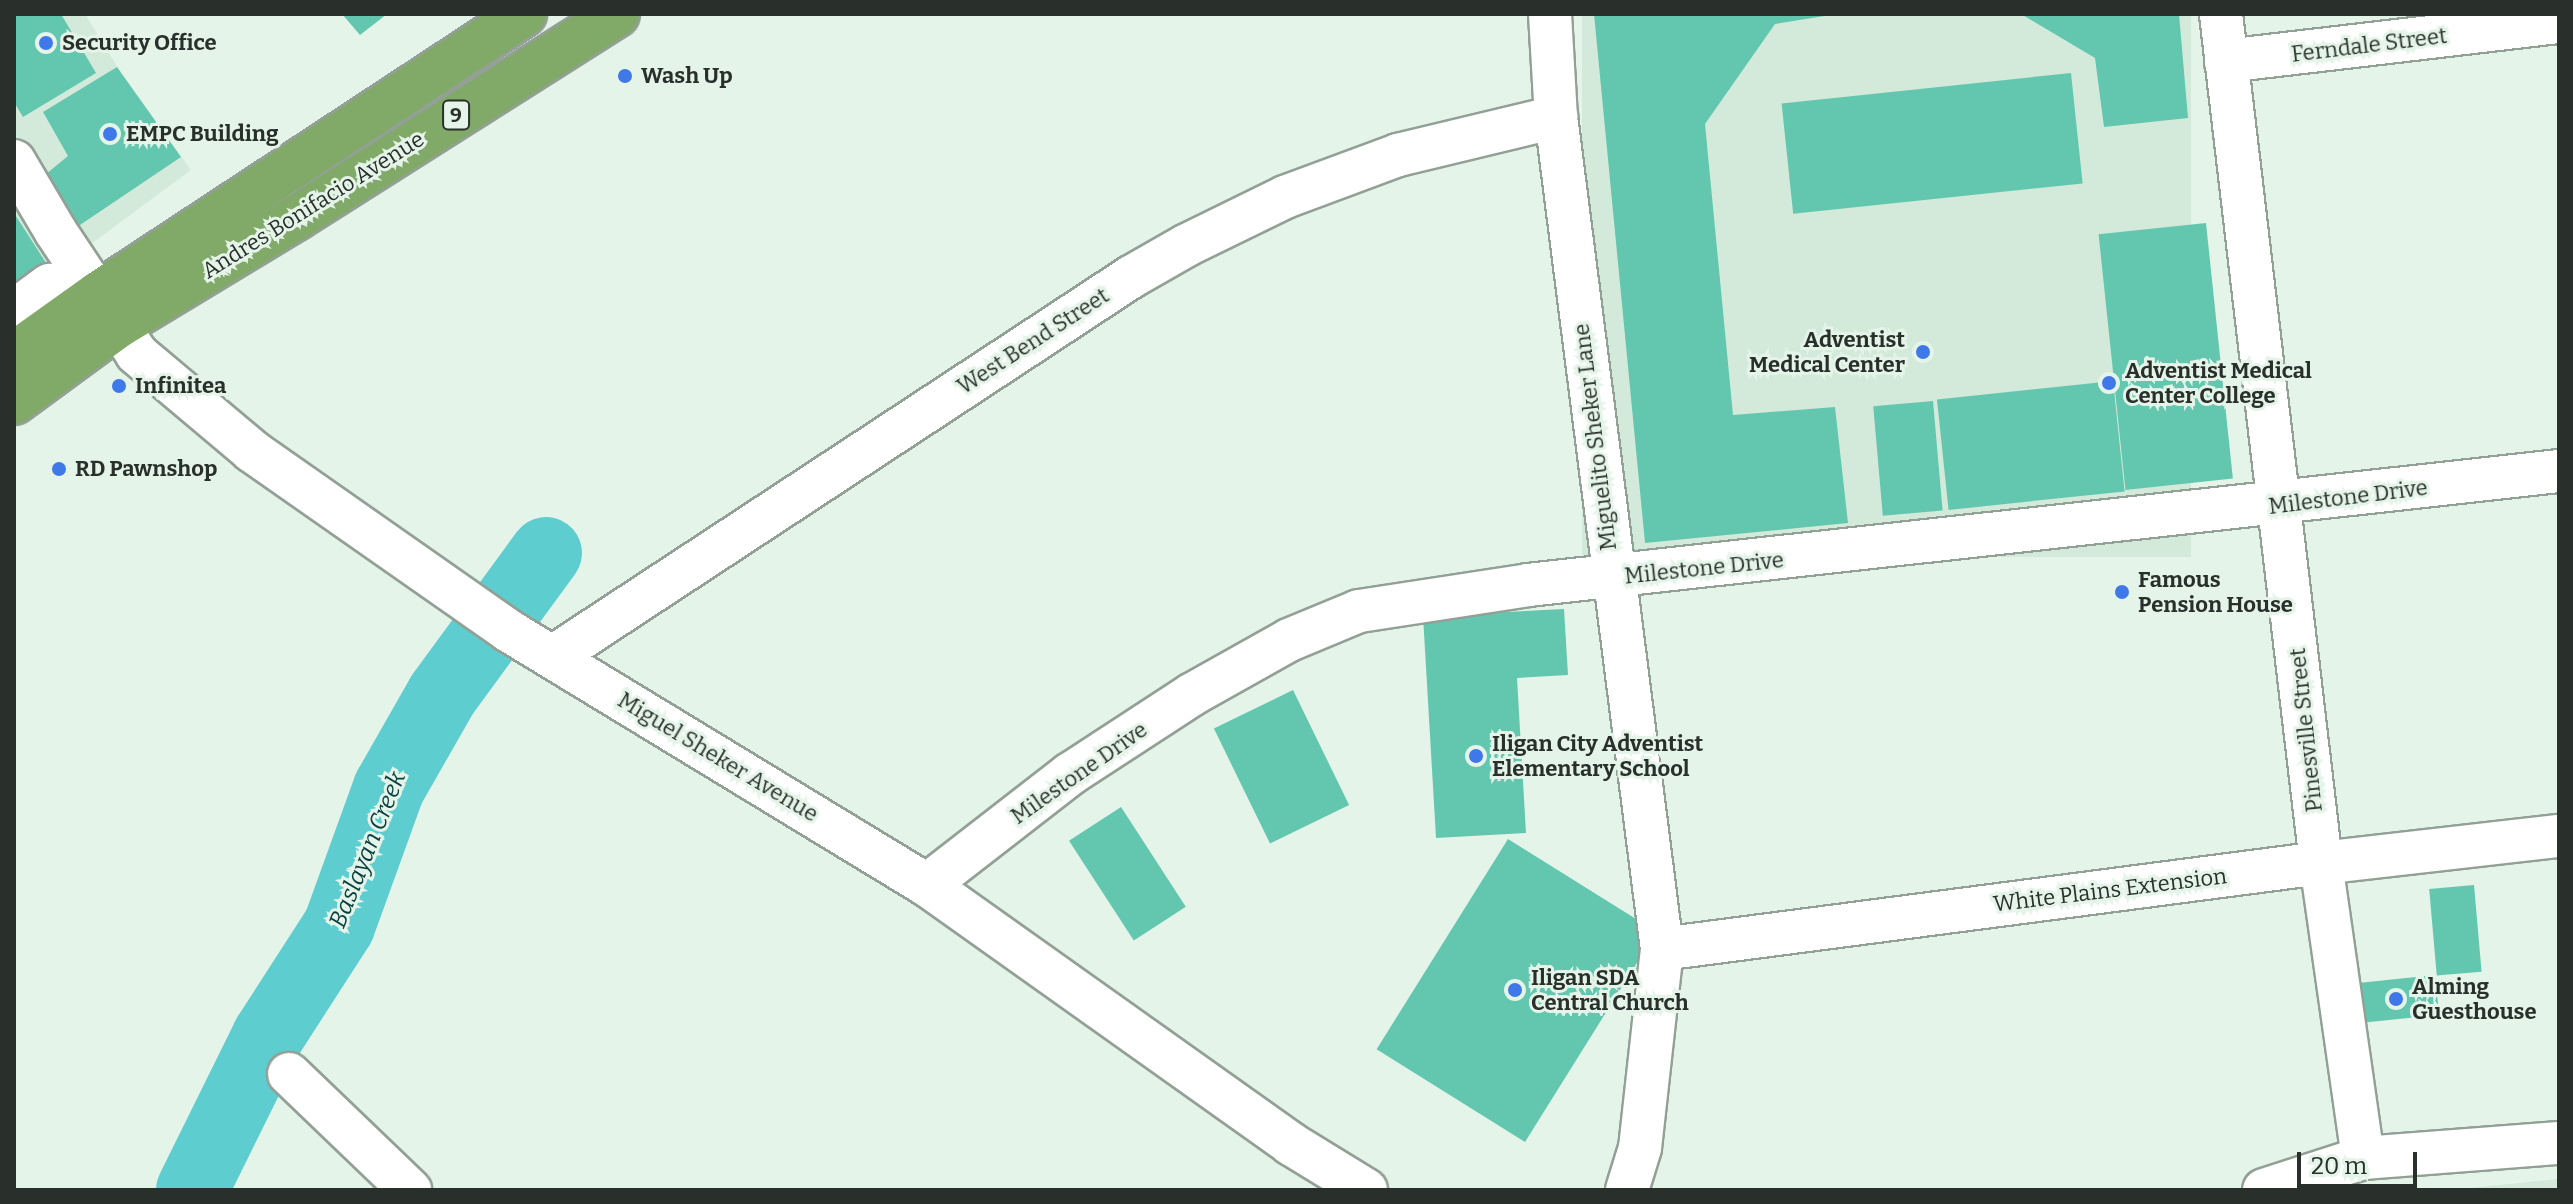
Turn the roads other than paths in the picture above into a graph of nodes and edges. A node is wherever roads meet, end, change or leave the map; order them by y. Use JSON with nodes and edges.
{"nodes":[{"id":1,"x":524,"y":14,"type":"edge"},
{"id":2,"x":617,"y":14,"type":"edge"},
{"id":3,"x":1550,"y":14,"type":"edge"},
{"id":4,"x":2221,"y":14,"type":"edge"},
{"id":5,"x":2559,"y":22,"type":"edge"},
{"id":6,"x":2226,"y":61,"type":"junction"},
{"id":7,"x":1556,"y":117,"type":"junction"},
{"id":8,"x":14,"y":161,"type":"edge"},
{"id":9,"x":49,"y":285,"type":"dead end"},
{"id":10,"x":108,"y":309,"type":"junction"},
{"id":11,"x":14,"y":311,"type":"edge"},
{"id":12,"x":14,"y":354,"type":"edge"},
{"id":13,"x":14,"y":402,"type":"edge"},
{"id":14,"x":2559,"y":471,"type":"edge"},
{"id":15,"x":2281,"y":505,"type":"junction"},
{"id":16,"x":1612,"y":578,"type":"junction"},
{"id":17,"x":554,"y":656,"type":"junction"},
{"id":18,"x":2559,"y":836,"type":"edge"},
{"id":19,"x":2321,"y":863,"type":"junction"},
{"id":20,"x":927,"y":885,"type":"junction"},
{"id":21,"x":1662,"y":949,"type":"junction"},
{"id":22,"x":289,"y":1074,"type":"dead end"},
{"id":23,"x":2559,"y":1143,"type":"edge"},
{"id":24,"x":2363,"y":1158,"type":"junction"},
{"id":25,"x":410,"y":1190,"type":"edge"},
{"id":26,"x":1366,"y":1190,"type":"edge"},
{"id":27,"x":1627,"y":1190,"type":"edge"},
{"id":28,"x":2264,"y":1190,"type":"edge"}],
"edges":[{"from":1,"to":10,"type":"highway","name":"Andres Bonifacio Avenue","number":"9"},
{"from":2,"to":10,"type":"highway","name":"Andres Bonifacio Avenue","number":"9"},
{"from":3,"to":7,"type":"street","name":"Miguelito Sheker Lane"},
{"from":4,"to":6,"type":"street","name":"Pinesville Street"},
{"from":5,"to":6,"type":"street","name":"Ferndale Street"},
{"from":6,"to":15,"type":"street","name":"Pinesville Street"},
{"from":7,"to":16,"type":"street","name":"Miguelito Sheker Lane"},
{"from":7,"to":17,"type":"street","name":"West Bend Street"},
{"from":8,"to":10,"type":"street","name":"Miguel Sheker Avenue"},
{"from":9,"to":11,"type":"street"},
{"from":10,"to":12,"type":"highway","name":"Andres Bonifacio Avenue","number":"9"},
{"from":10,"to":13,"type":"highway","name":"Andres Bonifacio Avenue","number":"9"},
{"from":10,"to":17,"type":"street","name":"Miguel Sheker Avenue"},
{"from":14,"to":15,"type":"street","name":"Milestone Drive"},
{"from":15,"to":16,"type":"street","name":"Milestone Drive"},
{"from":15,"to":19,"type":"street","name":"Pinesville Street"},
{"from":16,"to":20,"type":"street","name":"Milestone Drive"},
{"from":16,"to":21,"type":"street","name":"Miguelito Sheker Lane"},
{"from":17,"to":20,"type":"street","name":"Miguel Sheker Avenue"},
{"from":18,"to":19,"type":"street","name":"White Plains Extension"},
{"from":19,"to":21,"type":"street","name":"White Plains Extension"},
{"from":19,"to":24,"type":"street","name":"Pinesville Street"},
{"from":20,"to":26,"type":"street","name":"Miguel Sheker Avenue"},
{"from":21,"to":27,"type":"street","name":"Miguelito Sheker Lane"},
{"from":22,"to":25,"type":"street"},
{"from":23,"to":24,"type":"street"},
{"from":24,"to":28,"type":"street"}]}
